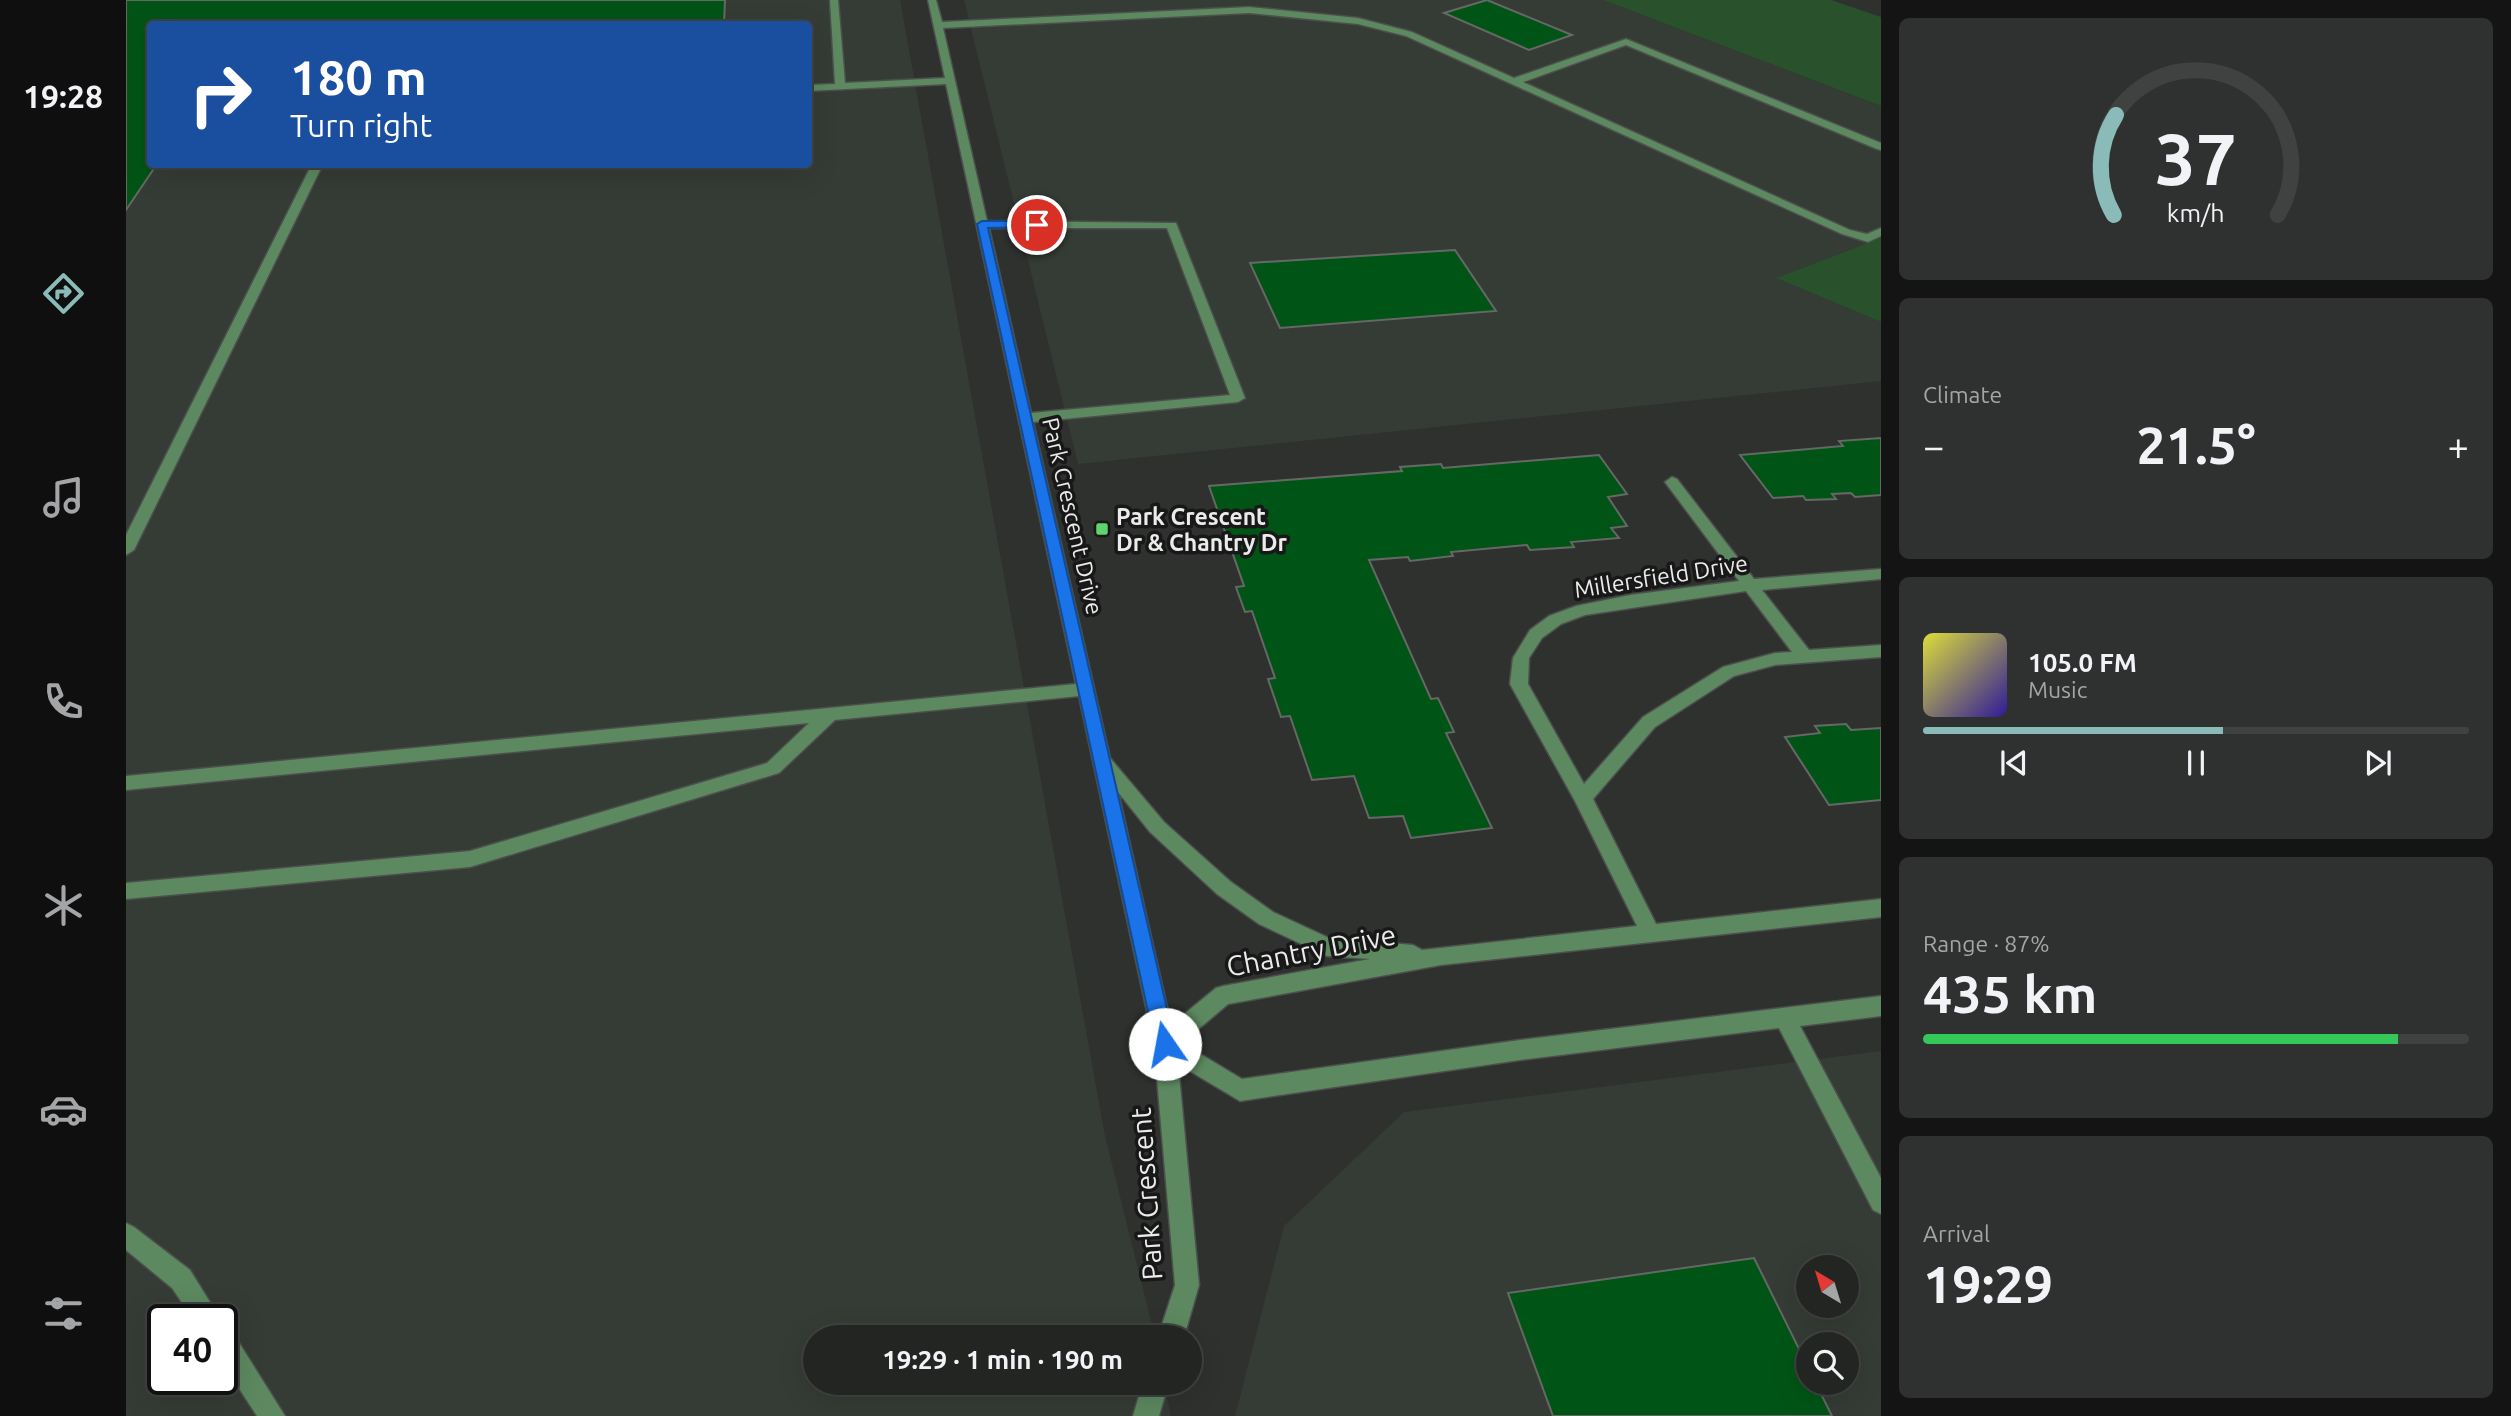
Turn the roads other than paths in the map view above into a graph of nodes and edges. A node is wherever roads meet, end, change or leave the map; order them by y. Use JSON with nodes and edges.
{"nodes":[{"id":1,"x":834,"y":0,"type":"edge"},
{"id":2,"x":932,"y":0,"type":"edge"},
{"id":3,"x":937,"y":24,"type":"junction"},
{"id":4,"x":950,"y":80,"type":"junction"},
{"id":5,"x":1514,"y":81,"type":"junction"},
{"id":6,"x":840,"y":87,"type":"junction"},
{"id":7,"x":812,"y":88,"type":"edge"},
{"id":8,"x":1881,"y":147,"type":"edge"},
{"id":9,"x":316,"y":168,"type":"edge"},
{"id":10,"x":982,"y":224,"type":"junction"},
{"id":11,"x":1881,"y":232,"type":"edge"},
{"id":12,"x":1026,"y":418,"type":"junction"},
{"id":13,"x":1672,"y":482,"type":"dead end"},
{"id":14,"x":126,"y":550,"type":"edge"},
{"id":15,"x":1881,"y":574,"type":"edge"},
{"id":16,"x":1751,"y":585,"type":"junction"},
{"id":17,"x":1881,"y":651,"type":"edge"},
{"id":18,"x":1805,"y":657,"type":"junction"},
{"id":19,"x":1086,"y":690,"type":"junction"},
{"id":20,"x":829,"y":715,"type":"junction"},
{"id":21,"x":1102,"y":759,"type":"junction"},
{"id":22,"x":126,"y":783,"type":"edge"},
{"id":23,"x":1583,"y":799,"type":"junction"},
{"id":24,"x":126,"y":891,"type":"edge"},
{"id":25,"x":1881,"y":908,"type":"edge"},
{"id":26,"x":1650,"y":932,"type":"junction"},
{"id":27,"x":1441,"y":956,"type":"junction"},
{"id":28,"x":1881,"y":1006,"type":"edge"},
{"id":29,"x":1785,"y":1019,"type":"junction"},
{"id":30,"x":1165,"y":1044,"type":"junction"},
{"id":31,"x":1881,"y":1202,"type":"edge"},
{"id":32,"x":126,"y":1235,"type":"edge"},
{"id":33,"x":198,"y":1304,"type":"edge"},
{"id":34,"x":1175,"y":1325,"type":"edge"},
{"id":35,"x":238,"y":1364,"type":"edge"},
{"id":36,"x":1152,"y":1395,"type":"edge"},
{"id":37,"x":272,"y":1416,"type":"edge"},
{"id":38,"x":1146,"y":1416,"type":"edge"}],
"edges":[{"from":1,"to":6,"type":"street"},
{"from":2,"to":3,"type":"street","name":"Park Crescent Drive"},
{"from":3,"to":4,"type":"street","name":"Park Crescent Drive"},
{"from":3,"to":5,"type":"street"},
{"from":4,"to":6,"type":"street"},
{"from":4,"to":10,"type":"street","name":"Park Crescent Drive"},
{"from":5,"to":8,"type":"street"},
{"from":5,"to":11,"type":"street"},
{"from":6,"to":7,"type":"street"},
{"from":9,"to":14,"type":"street"},
{"from":10,"to":12,"type":"street","name":"Park Crescent Drive"},
{"from":10,"to":12,"type":"street"},
{"from":12,"to":19,"type":"street","name":"Park Crescent Drive"},
{"from":13,"to":16,"type":"street"},
{"from":15,"to":16,"type":"street","name":"Millersfield Drive"},
{"from":16,"to":18,"type":"street"},
{"from":16,"to":23,"type":"street","name":"Millersfield Drive"},
{"from":17,"to":18,"type":"street"},
{"from":18,"to":23,"type":"street"},
{"from":19,"to":20,"type":"street"},
{"from":19,"to":21,"type":"street","name":"Park Crescent Drive"},
{"from":20,"to":22,"type":"street"},
{"from":20,"to":24,"type":"street"},
{"from":21,"to":27,"type":"street"},
{"from":21,"to":30,"type":"street","name":"Park Crescent Drive"},
{"from":23,"to":26,"type":"street","name":"Millersfield Drive"},
{"from":25,"to":26,"type":"street","name":"Chantry Drive"},
{"from":26,"to":27,"type":"street","name":"Chantry Drive"},
{"from":27,"to":30,"type":"street","name":"Chantry Drive"},
{"from":28,"to":29,"type":"street"},
{"from":29,"to":30,"type":"street"},
{"from":29,"to":31,"type":"street"},
{"from":30,"to":34,"type":"street","name":"Park Crescent"},
{"from":32,"to":33,"type":"street"},
{"from":35,"to":37,"type":"street"},
{"from":36,"to":38,"type":"street"}]}
